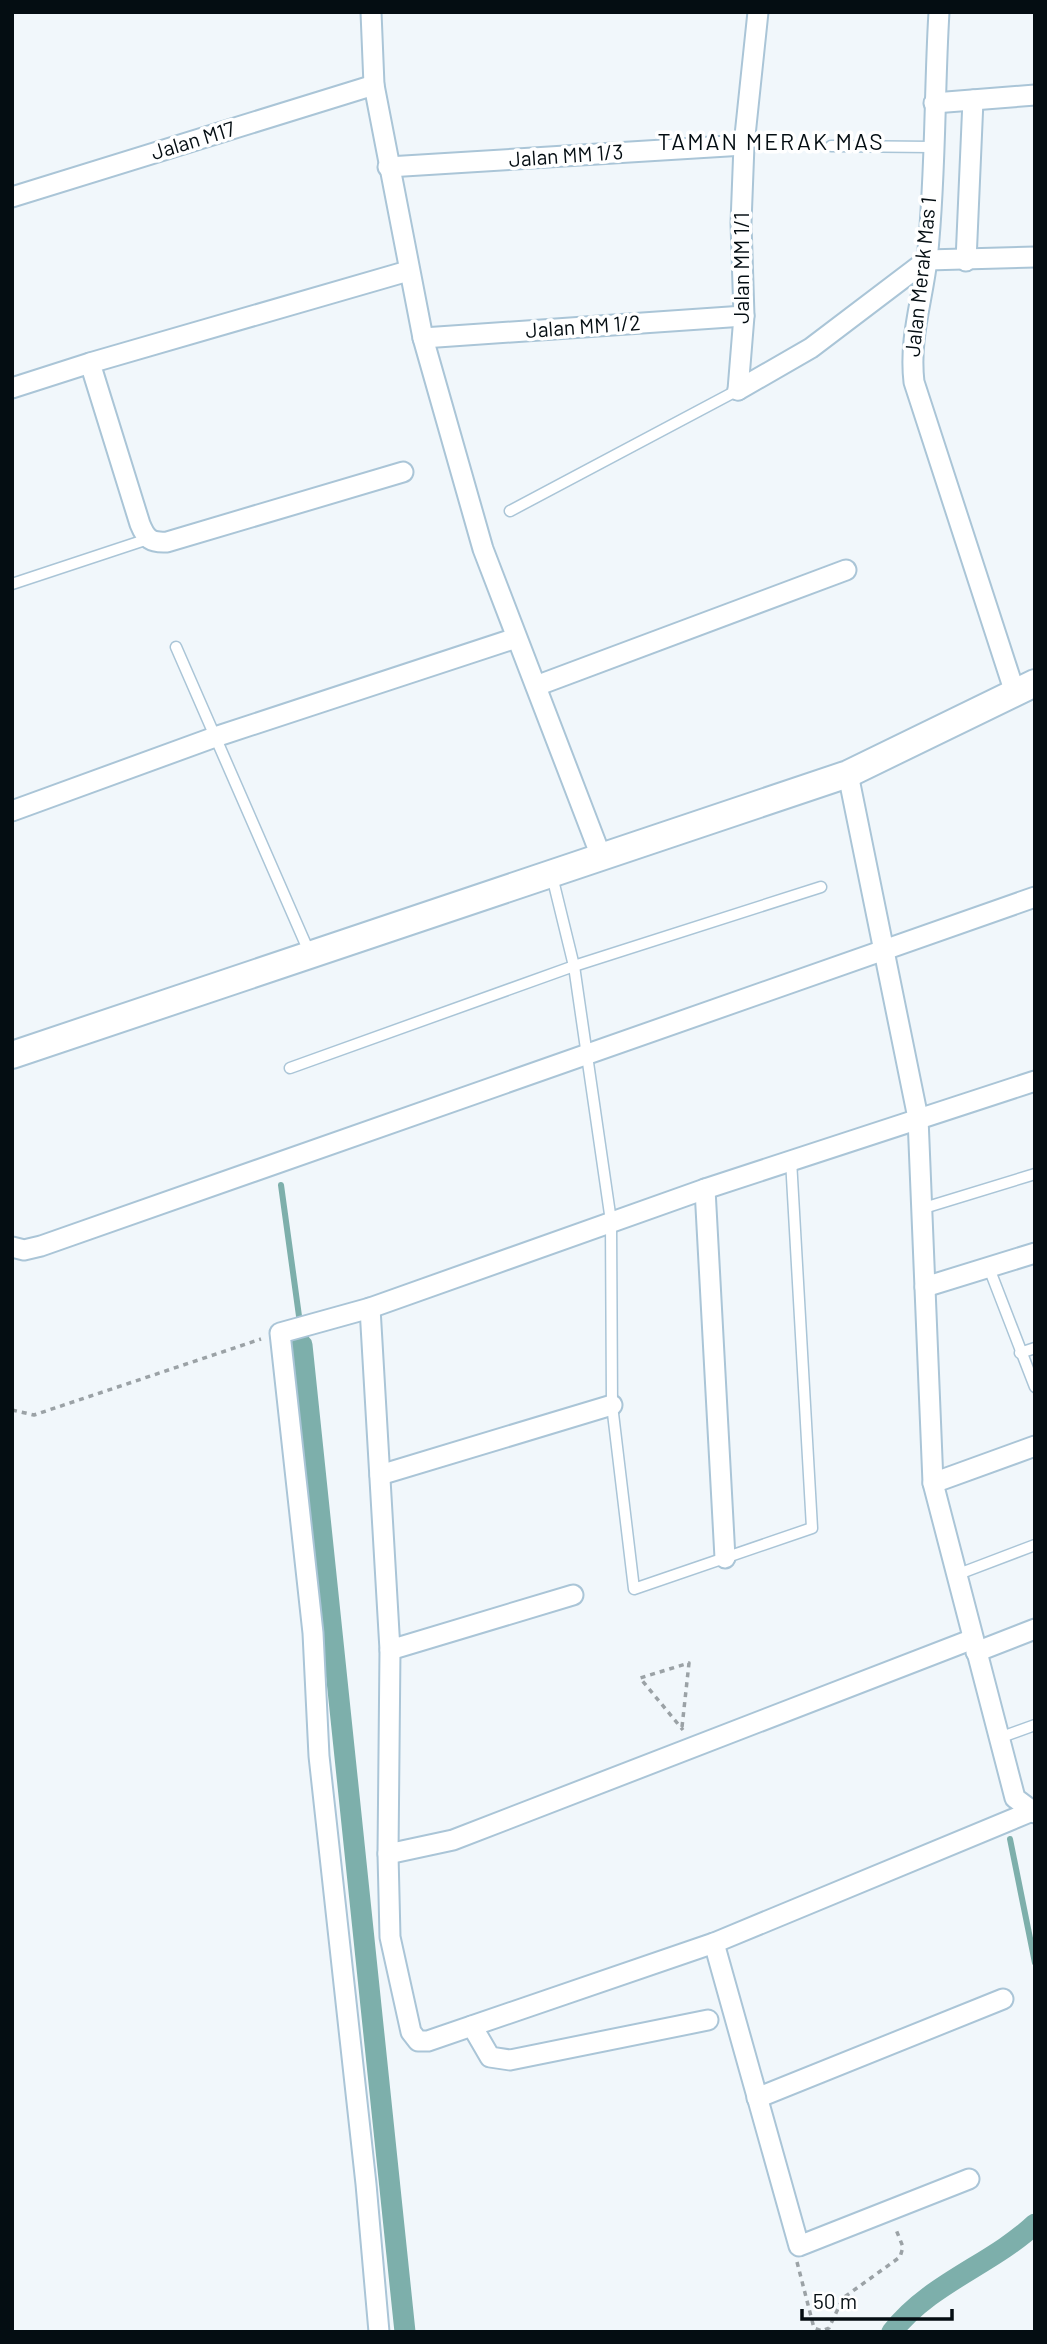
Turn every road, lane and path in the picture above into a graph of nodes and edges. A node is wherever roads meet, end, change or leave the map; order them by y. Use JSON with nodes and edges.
{"nodes":[{"id":1,"x":371,"y":12,"type":"edge"},
{"id":2,"x":758,"y":12,"type":"edge"},
{"id":3,"x":939,"y":12,"type":"edge"},
{"id":4,"x":374,"y":85,"type":"junction"},
{"id":5,"x":1035,"y":94,"type":"edge"},
{"id":6,"x":973,"y":100,"type":"junction"},
{"id":7,"x":934,"y":103,"type":"junction"},
{"id":8,"x":744,"y":145,"type":"junction"},
{"id":9,"x":831,"y":146,"type":"dead end"},
{"id":10,"x":932,"y":147,"type":"junction"},
{"id":11,"x":388,"y":167,"type":"junction"},
{"id":12,"x":12,"y":197,"type":"edge"},
{"id":13,"x":1035,"y":257,"type":"edge"},
{"id":14,"x":926,"y":260,"type":"junction"},
{"id":15,"x":966,"y":261,"type":"junction"},
{"id":16,"x":408,"y":271,"type":"junction"},
{"id":17,"x":744,"y":316,"type":"junction"},
{"id":18,"x":423,"y":338,"type":"junction"},
{"id":19,"x":90,"y":363,"type":"junction"},
{"id":20,"x":12,"y":388,"type":"edge"},
{"id":21,"x":738,"y":390,"type":"junction"},
{"id":22,"x":403,"y":472,"type":"dead end"},
{"id":23,"x":510,"y":511,"type":"dead end"},
{"id":24,"x":148,"y":539,"type":"junction"},
{"id":25,"x":846,"y":570,"type":"dead end"},
{"id":26,"x":12,"y":584,"type":"edge"},
{"id":27,"x":516,"y":638,"type":"junction"},
{"id":28,"x":176,"y":647,"type":"dead end"},
{"id":29,"x":536,"y":685,"type":"junction"},
{"id":30,"x":1025,"y":688,"type":"edge"},
{"id":31,"x":215,"y":737,"type":"junction"},
{"id":32,"x":848,"y":774,"type":"junction"},
{"id":33,"x":12,"y":811,"type":"edge"},
{"id":34,"x":602,"y":859,"type":"junction"},
{"id":35,"x":552,"y":876,"type":"junction"},
{"id":36,"x":821,"y":887,"type":"dead end"},
{"id":37,"x":1035,"y":897,"type":"edge"},
{"id":38,"x":884,"y":951,"type":"junction"},
{"id":39,"x":311,"y":956,"type":"junction"},
{"id":40,"x":574,"y":966,"type":"junction"},
{"id":41,"x":12,"y":1055,"type":"edge"},
{"id":42,"x":589,"y":1056,"type":"junction"},
{"id":43,"x":289,"y":1068,"type":"dead end"},
{"id":44,"x":1035,"y":1081,"type":"edge"},
{"id":45,"x":918,"y":1118,"type":"junction"},
{"id":46,"x":791,"y":1160,"type":"junction"},
{"id":47,"x":1035,"y":1174,"type":"edge"},
{"id":48,"x":705,"y":1189,"type":"junction"},
{"id":49,"x":924,"y":1208,"type":"junction"},
{"id":50,"x":611,"y":1222,"type":"junction"},
{"id":51,"x":12,"y":1247,"type":"edge"},
{"id":52,"x":1035,"y":1253,"type":"edge"},
{"id":53,"x":989,"y":1268,"type":"junction"},
{"id":54,"x":925,"y":1287,"type":"junction"},
{"id":55,"x":370,"y":1308,"type":"junction"},
{"id":56,"x":279,"y":1333,"type":"junction"},
{"id":57,"x":1035,"y":1348,"type":"edge"},
{"id":58,"x":1020,"y":1353,"type":"junction"},
{"id":59,"x":1035,"y":1387,"type":"edge"},
{"id":60,"x":612,"y":1405,"type":"junction"},
{"id":61,"x":12,"y":1410,"type":"edge"},
{"id":62,"x":1035,"y":1446,"type":"edge"},
{"id":63,"x":380,"y":1475,"type":"junction"},
{"id":64,"x":933,"y":1483,"type":"junction"},
{"id":65,"x":1035,"y":1545,"type":"edge"},
{"id":66,"x":725,"y":1558,"type":"junction"},
{"id":67,"x":955,"y":1575,"type":"junction"},
{"id":68,"x":573,"y":1595,"type":"dead end"},
{"id":69,"x":1035,"y":1629,"type":"edge"},
{"id":70,"x":974,"y":1645,"type":"junction"},
{"id":71,"x":390,"y":1650,"type":"junction"},
{"id":72,"x":1035,"y":1725,"type":"edge"},
{"id":73,"x":682,"y":1727,"type":"joint"},
{"id":74,"x":999,"y":1738,"type":"junction"},
{"id":75,"x":1033,"y":1813,"type":"edge"},
{"id":76,"x":388,"y":1854,"type":"junction"},
{"id":77,"x":714,"y":1943,"type":"junction"},
{"id":78,"x":1003,"y":1999,"type":"dead end"},
{"id":79,"x":708,"y":2020,"type":"dead end"},
{"id":80,"x":472,"y":2026,"type":"junction"},
{"id":81,"x":757,"y":2098,"type":"junction"},
{"id":82,"x":969,"y":2179,"type":"dead end"},
{"id":83,"x":888,"y":2211,"type":"junction"},
{"id":84,"x":799,"y":2246,"type":"junction"},
{"id":85,"x":379,"y":2332,"type":"edge"}],
"edges":[{"from":1,"to":4,"type":"street"},
{"from":2,"to":8,"type":"street","name":"Jalan MM 1/1"},
{"from":3,"to":7,"type":"street","name":"Jalan Merak Mas 1"},
{"from":4,"to":11,"type":"street"},
{"from":4,"to":12,"type":"street","name":"Jalan M17"},
{"from":5,"to":6,"type":"street"},
{"from":6,"to":7,"type":"street"},
{"from":6,"to":15,"type":"street"},
{"from":7,"to":10,"type":"street","name":"Jalan Merak Mas 1"},
{"from":8,"to":11,"type":"street","name":"Jalan MM 1/3"},
{"from":8,"to":17,"type":"street","name":"Jalan MM 1/1"},
{"from":9,"to":10,"type":"lane"},
{"from":10,"to":14,"type":"street","name":"Jalan Merak Mas 1"},
{"from":11,"to":16,"type":"street"},
{"from":13,"to":15,"type":"street"},
{"from":14,"to":15,"type":"street"},
{"from":14,"to":21,"type":"street"},
{"from":14,"to":30,"type":"street","name":"Jalan Merak Mas 1"},
{"from":16,"to":18,"type":"street"},
{"from":16,"to":19,"type":"street"},
{"from":17,"to":18,"type":"street","name":"Jalan MM 1/2"},
{"from":17,"to":21,"type":"street","name":"Jalan MM 1/1"},
{"from":18,"to":27,"type":"street"},
{"from":19,"to":20,"type":"street"},
{"from":19,"to":24,"type":"street"},
{"from":21,"to":23,"type":"lane"},
{"from":22,"to":24,"type":"street"},
{"from":24,"to":26,"type":"lane"},
{"from":25,"to":29,"type":"street"},
{"from":27,"to":29,"type":"street"},
{"from":27,"to":31,"type":"street"},
{"from":28,"to":31,"type":"lane"},
{"from":29,"to":34,"type":"street"},
{"from":30,"to":32,"type":"street"},
{"from":31,"to":33,"type":"street"},
{"from":31,"to":39,"type":"lane"},
{"from":32,"to":34,"type":"street"},
{"from":32,"to":38,"type":"street"},
{"from":34,"to":35,"type":"street"},
{"from":35,"to":39,"type":"street"},
{"from":35,"to":40,"type":"lane"},
{"from":36,"to":40,"type":"lane"},
{"from":37,"to":38,"type":"street"},
{"from":38,"to":42,"type":"street"},
{"from":38,"to":45,"type":"street"},
{"from":39,"to":41,"type":"street"},
{"from":40,"to":42,"type":"lane"},
{"from":40,"to":43,"type":"lane"},
{"from":42,"to":50,"type":"lane"},
{"from":42,"to":51,"type":"street"},
{"from":44,"to":45,"type":"street"},
{"from":45,"to":46,"type":"street"},
{"from":45,"to":49,"type":"street"},
{"from":46,"to":48,"type":"street"},
{"from":46,"to":66,"type":"lane"},
{"from":47,"to":49,"type":"lane"},
{"from":48,"to":50,"type":"street"},
{"from":48,"to":66,"type":"street"},
{"from":49,"to":54,"type":"street"},
{"from":50,"to":55,"type":"street"},
{"from":50,"to":60,"type":"lane"},
{"from":52,"to":53,"type":"street"},
{"from":53,"to":54,"type":"street"},
{"from":53,"to":58,"type":"lane"},
{"from":54,"to":64,"type":"street"},
{"from":55,"to":56,"type":"street"},
{"from":55,"to":63,"type":"street"},
{"from":56,"to":61,"type":"path"},
{"from":56,"to":85,"type":"street"},
{"from":57,"to":58,"type":"lane"},
{"from":58,"to":59,"type":"lane"},
{"from":60,"to":63,"type":"street"},
{"from":60,"to":66,"type":"lane"},
{"from":62,"to":64,"type":"street"},
{"from":63,"to":71,"type":"street"},
{"from":64,"to":67,"type":"street"},
{"from":65,"to":67,"type":"lane"},
{"from":67,"to":70,"type":"street"},
{"from":68,"to":71,"type":"street"},
{"from":69,"to":70,"type":"street"},
{"from":70,"to":74,"type":"street"},
{"from":70,"to":76,"type":"street"},
{"from":71,"to":76,"type":"street"},
{"from":72,"to":74,"type":"lane"},
{"from":73,"to":73,"type":"path"},
{"from":74,"to":75,"type":"street"},
{"from":75,"to":77,"type":"street"},
{"from":76,"to":80,"type":"street"},
{"from":77,"to":80,"type":"street"},
{"from":77,"to":81,"type":"street"},
{"from":78,"to":81,"type":"street"},
{"from":79,"to":80,"type":"street"},
{"from":81,"to":84,"type":"street"},
{"from":82,"to":83,"type":"street"},
{"from":83,"to":84,"type":"street"},
{"from":83,"to":84,"type":"path"}]}
